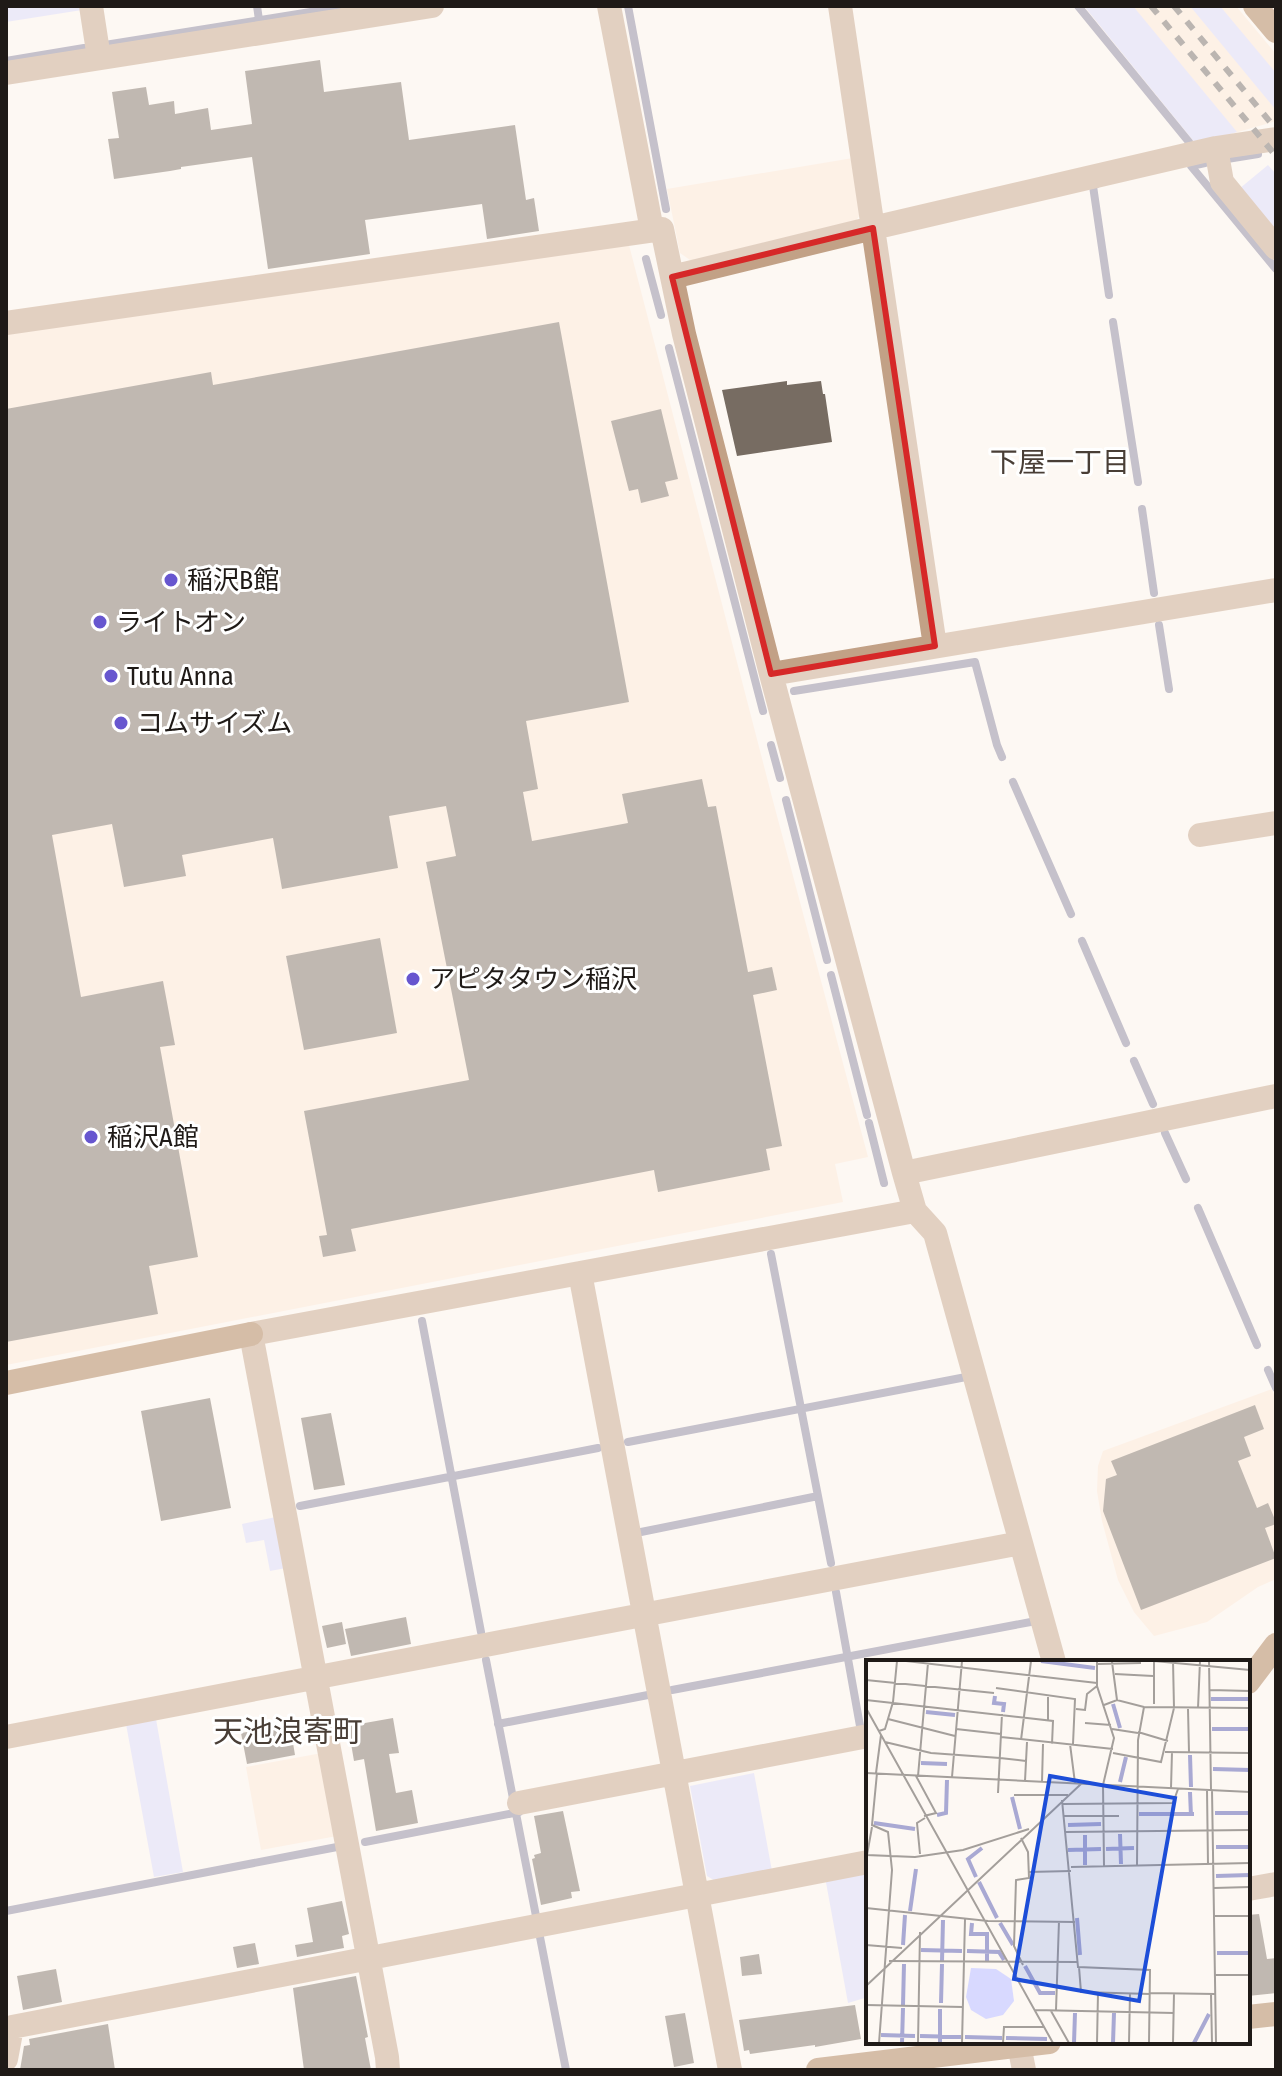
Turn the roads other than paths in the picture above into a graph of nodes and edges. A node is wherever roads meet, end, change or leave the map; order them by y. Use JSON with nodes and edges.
{"nodes":[{"id":1,"x":91,"y":6,"type":"edge"},
{"id":2,"x":609,"y":6,"type":"edge"},
{"id":3,"x":840,"y":6,"type":"edge"},
{"id":4,"x":1255,"y":6,"type":"edge"},
{"id":5,"x":423,"y":7,"type":"edge"},
{"id":6,"x":1276,"y":31,"type":"edge"},
{"id":7,"x":99,"y":58,"type":"junction"},
{"id":8,"x":6,"y":73,"type":"edge"},
{"id":9,"x":1276,"y":139,"type":"edge"},
{"id":10,"x":1216,"y":148,"type":"junction"},
{"id":11,"x":873,"y":228,"type":"junction"},
{"id":12,"x":652,"y":230,"type":"junction"},
{"id":13,"x":1276,"y":248,"type":"edge"},
{"id":14,"x":672,"y":277,"type":"junction"},
{"id":15,"x":6,"y":323,"type":"edge"},
{"id":16,"x":1276,"y":590,"type":"edge"},
{"id":17,"x":935,"y":646,"type":"junction"},
{"id":18,"x":771,"y":674,"type":"junction"},
{"id":19,"x":1276,"y":823,"type":"edge"},
{"id":20,"x":1200,"y":835,"type":"dead end"},
{"id":21,"x":1276,"y":1096,"type":"edge"},
{"id":22,"x":904,"y":1173,"type":"junction"},
{"id":23,"x":915,"y":1211,"type":"junction"},
{"id":24,"x":580,"y":1273,"type":"junction"},
{"id":25,"x":251,"y":1334,"type":"junction"},
{"id":26,"x":6,"y":1383,"type":"edge"},
{"id":27,"x":1021,"y":1543,"type":"junction"},
{"id":28,"x":644,"y":1613,"type":"junction"},
{"id":29,"x":1276,"y":1645,"type":"edge"},
{"id":30,"x":1053,"y":1660,"type":"edge"},
{"id":31,"x":316,"y":1679,"type":"junction"},
{"id":32,"x":1250,"y":1679,"type":"edge"},
{"id":33,"x":866,"y":1736,"type":"edge"},
{"id":34,"x":6,"y":1737,"type":"edge"},
{"id":35,"x":674,"y":1773,"type":"junction"},
{"id":36,"x":519,"y":1803,"type":"dead end"},
{"id":37,"x":866,"y":1862,"type":"edge"},
{"id":38,"x":1276,"y":1884,"type":"edge"},
{"id":39,"x":1250,"y":1889,"type":"edge"},
{"id":40,"x":697,"y":1895,"type":"junction"},
{"id":41,"x":369,"y":1958,"type":"junction"},
{"id":42,"x":1276,"y":2014,"type":"edge"},
{"id":43,"x":1250,"y":2017,"type":"edge"},
{"id":44,"x":1029,"y":2044,"type":"edge"},
{"id":45,"x":1019,"y":2045,"type":"junction"},
{"id":46,"x":961,"y":2047,"type":"edge"},
{"id":47,"x":6,"y":2059,"type":"edge"},
{"id":48,"x":388,"y":2070,"type":"edge"},
{"id":49,"x":730,"y":2070,"type":"edge"},
{"id":50,"x":818,"y":2070,"type":"edge"},
{"id":51,"x":1024,"y":2070,"type":"edge"}],
"edges":[{"from":1,"to":7,"type":"street"},
{"from":2,"to":12,"type":"street"},
{"from":3,"to":11,"type":"street"},
{"from":4,"to":6,"type":"street"},
{"from":5,"to":7,"type":"street"},
{"from":7,"to":8,"type":"street"},
{"from":9,"to":10,"type":"street"},
{"from":10,"to":11,"type":"street"},
{"from":10,"to":13,"type":"street"},
{"from":11,"to":14,"type":"street"},
{"from":11,"to":17,"type":"street"},
{"from":12,"to":14,"type":"street"},
{"from":12,"to":15,"type":"street"},
{"from":14,"to":18,"type":"street"},
{"from":16,"to":17,"type":"street"},
{"from":17,"to":18,"type":"street"},
{"from":18,"to":22,"type":"street"},
{"from":19,"to":20,"type":"street"},
{"from":21,"to":22,"type":"street"},
{"from":22,"to":23,"type":"street"},
{"from":23,"to":24,"type":"street"},
{"from":23,"to":27,"type":"street"},
{"from":24,"to":25,"type":"street"},
{"from":24,"to":28,"type":"street"},
{"from":25,"to":26,"type":"street"},
{"from":25,"to":31,"type":"street"},
{"from":27,"to":28,"type":"street"},
{"from":27,"to":30,"type":"street"},
{"from":28,"to":31,"type":"street"},
{"from":28,"to":35,"type":"street"},
{"from":29,"to":32,"type":"street"},
{"from":31,"to":34,"type":"street"},
{"from":31,"to":41,"type":"street"},
{"from":33,"to":35,"type":"street"},
{"from":35,"to":36,"type":"street"},
{"from":35,"to":40,"type":"street"},
{"from":37,"to":40,"type":"street"},
{"from":38,"to":39,"type":"street"},
{"from":40,"to":41,"type":"street"},
{"from":40,"to":49,"type":"street"},
{"from":41,"to":47,"type":"street"},
{"from":41,"to":48,"type":"street"},
{"from":42,"to":43,"type":"street"},
{"from":44,"to":45,"type":"street"},
{"from":45,"to":46,"type":"street"},
{"from":45,"to":51,"type":"street"},
{"from":46,"to":50,"type":"street"}]}
